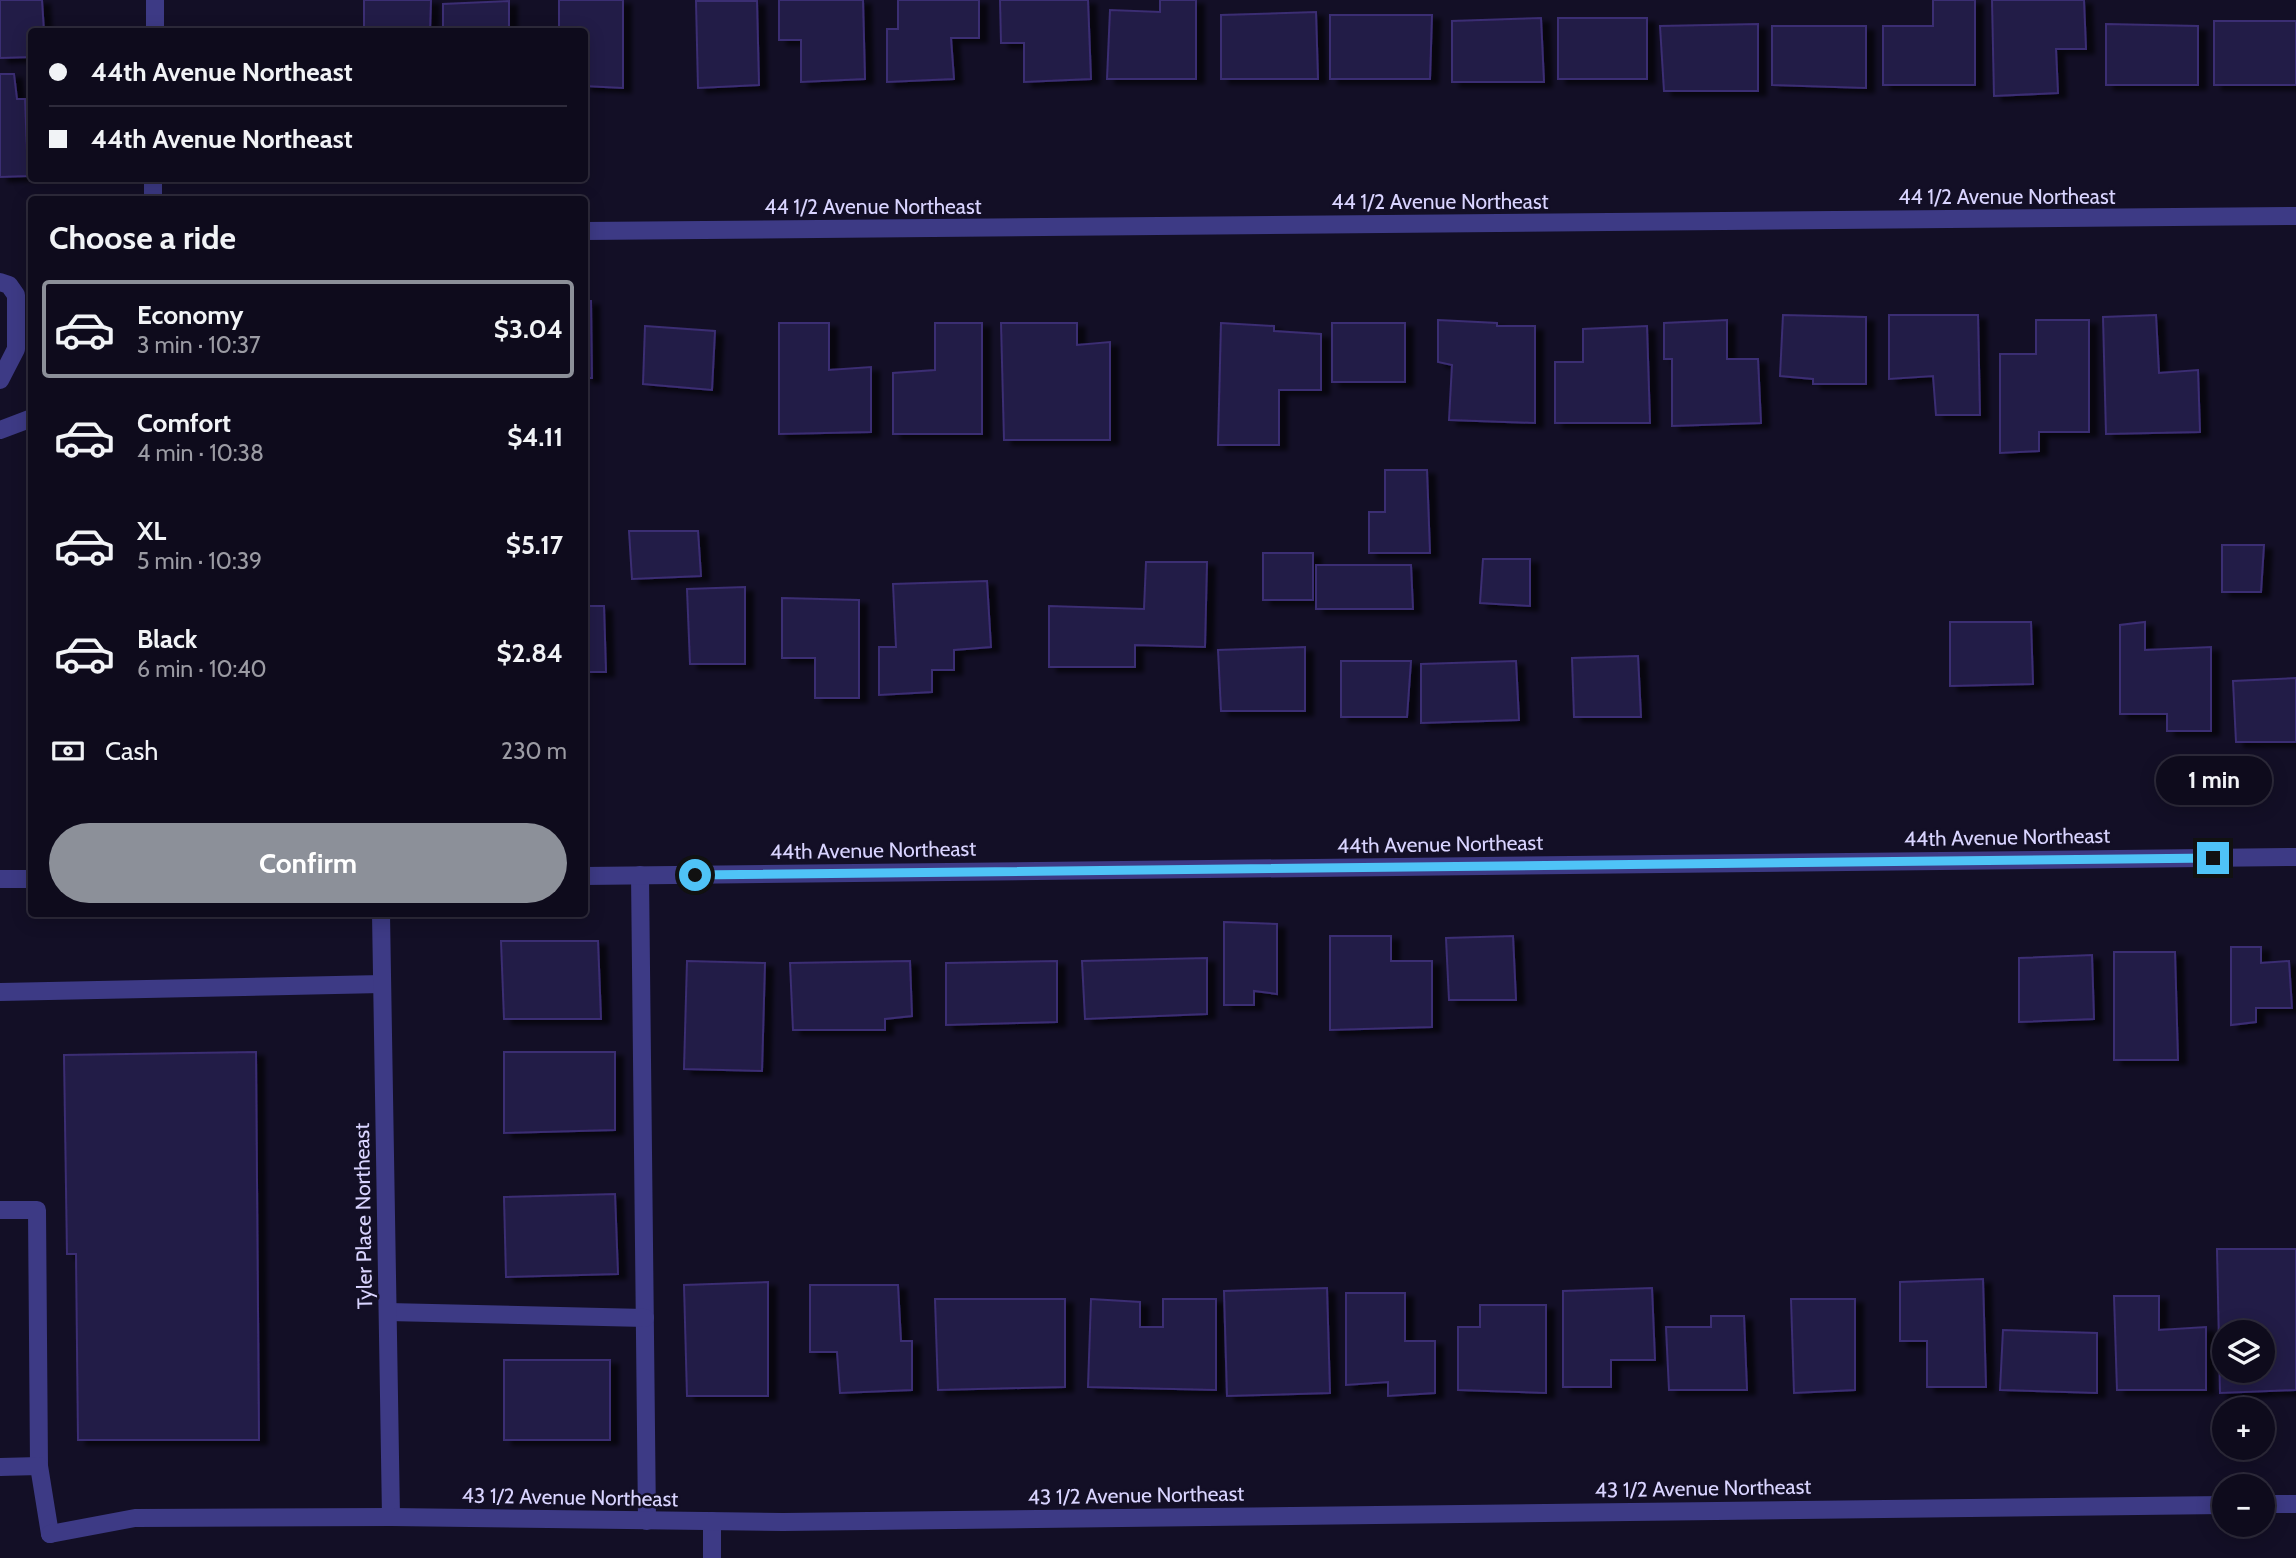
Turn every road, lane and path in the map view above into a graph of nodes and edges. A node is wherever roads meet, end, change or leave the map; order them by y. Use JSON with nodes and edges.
{"nodes":[{"id":1,"x":155,"y":0,"type":"edge"},
{"id":2,"x":155,"y":28,"type":"edge"},
{"id":3,"x":2296,"y":216,"type":"edge"},
{"id":4,"x":588,"y":231,"type":"edge"},
{"id":5,"x":0,"y":282,"type":"edge"},
{"id":6,"x":0,"y":380,"type":"edge"},
{"id":7,"x":28,"y":420,"type":"edge"},
{"id":8,"x":0,"y":430,"type":"edge"},
{"id":9,"x":2296,"y":857,"type":"edge"},
{"id":10,"x":588,"y":876,"type":"edge"},
{"id":11,"x":640,"y":876,"type":"junction"},
{"id":12,"x":0,"y":879,"type":"edge"},
{"id":13,"x":28,"y":879,"type":"edge"},
{"id":14,"x":382,"y":917,"type":"edge"},
{"id":15,"x":382,"y":984,"type":"junction"},
{"id":16,"x":0,"y":992,"type":"edge"},
{"id":17,"x":0,"y":1210,"type":"edge"},
{"id":18,"x":388,"y":1312,"type":"junction"},
{"id":19,"x":645,"y":1318,"type":"junction"},
{"id":20,"x":39,"y":1466,"type":"junction"},
{"id":21,"x":0,"y":1467,"type":"edge"},
{"id":22,"x":2275,"y":1504,"type":"edge"},
{"id":23,"x":2296,"y":1504,"type":"edge"},
{"id":24,"x":2212,"y":1505,"type":"edge"},
{"id":25,"x":391,"y":1517,"type":"junction"},
{"id":26,"x":647,"y":1521,"type":"junction"},
{"id":27,"x":712,"y":1521,"type":"junction"},
{"id":28,"x":712,"y":1558,"type":"edge"}],
"edges":[{"from":1,"to":2,"type":"street"},
{"from":3,"to":4,"type":"street","name":"44 1/2 Avenue Northeast"},
{"from":5,"to":6,"type":"street"},
{"from":7,"to":8,"type":"street"},
{"from":9,"to":11,"type":"street","name":"44th Avenue Northeast"},
{"from":10,"to":11,"type":"street","name":"44th Avenue Northeast"},
{"from":11,"to":19,"type":"street"},
{"from":12,"to":13,"type":"street"},
{"from":14,"to":15,"type":"street","name":"Tyler Place Northeast"},
{"from":15,"to":16,"type":"street"},
{"from":15,"to":18,"type":"street","name":"Tyler Place Northeast"},
{"from":17,"to":20,"type":"street"},
{"from":18,"to":19,"type":"street"},
{"from":18,"to":25,"type":"street","name":"Tyler Place Northeast"},
{"from":19,"to":26,"type":"street"},
{"from":20,"to":21,"type":"street"},
{"from":20,"to":25,"type":"street","name":"43 1/2 Avenue Northeast"},
{"from":22,"to":23,"type":"street"},
{"from":24,"to":27,"type":"street","name":"43 1/2 Avenue Northeast"},
{"from":25,"to":26,"type":"street","name":"43 1/2 Avenue Northeast"},
{"from":26,"to":27,"type":"street","name":"43 1/2 Avenue Northeast"},
{"from":27,"to":28,"type":"street"}]}
